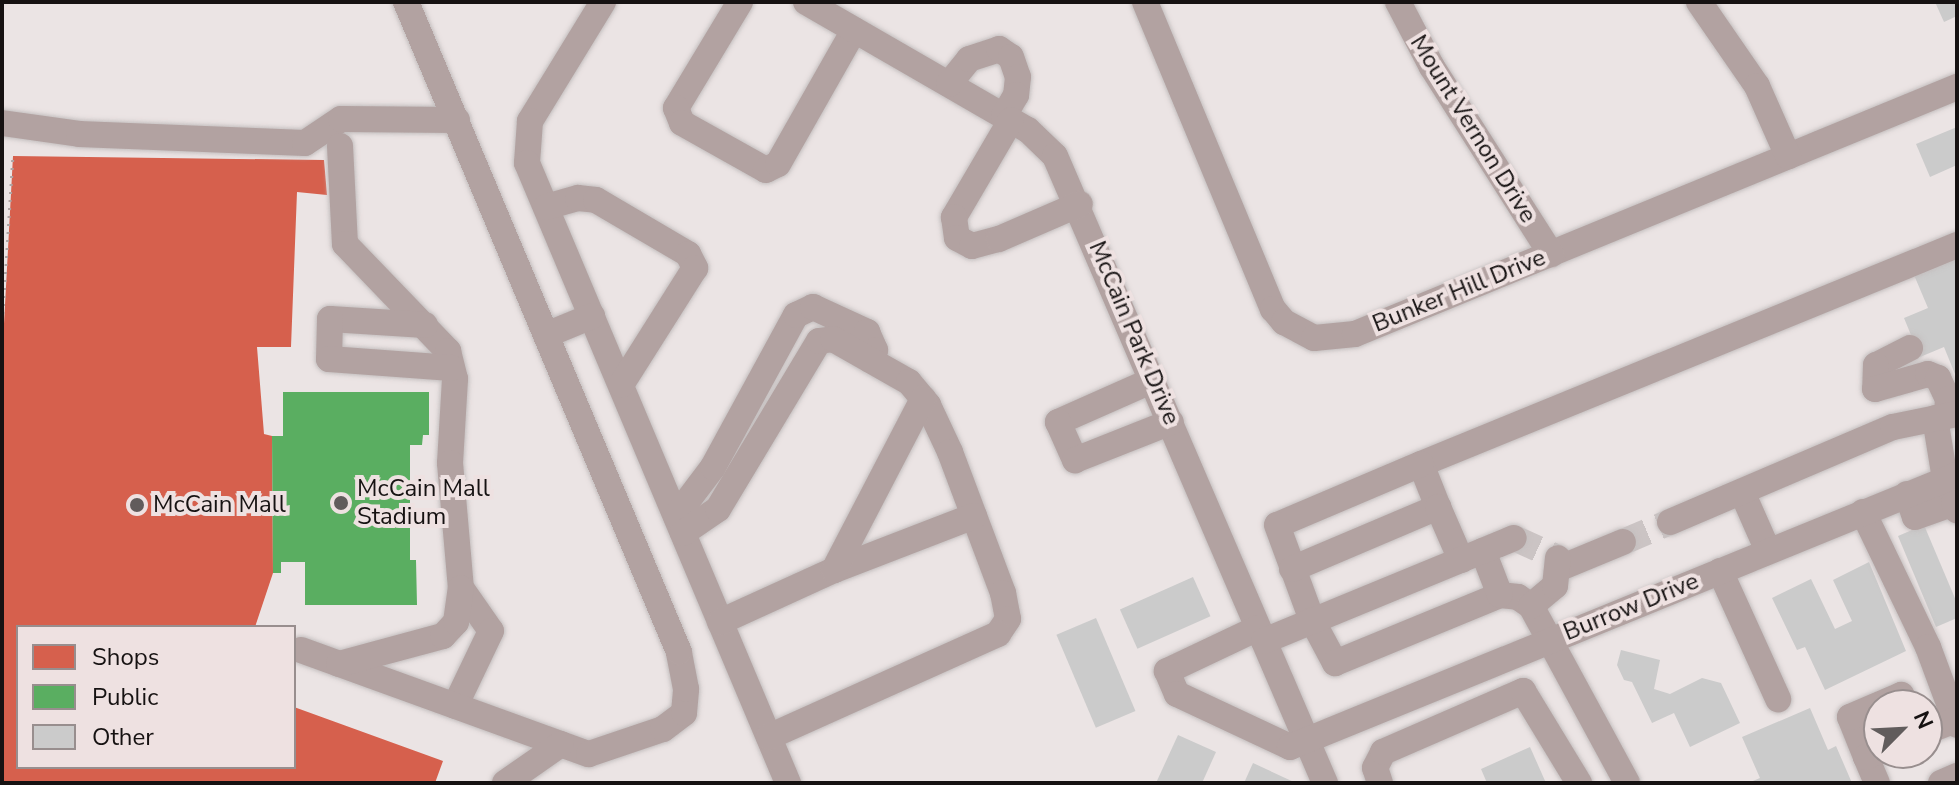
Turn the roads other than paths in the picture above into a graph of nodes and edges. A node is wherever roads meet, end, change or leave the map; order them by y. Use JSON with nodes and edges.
{"nodes":[{"id":1,"x":406,"y":2,"type":"edge"},
{"id":2,"x":740,"y":2,"type":"edge"},
{"id":3,"x":806,"y":2,"type":"edge"},
{"id":4,"x":1145,"y":2,"type":"edge"},
{"id":5,"x":1398,"y":2,"type":"edge"},
{"id":6,"x":1699,"y":2,"type":"edge"},
{"id":7,"x":599,"y":3,"type":"edge"},
{"id":8,"x":854,"y":30,"type":"junction"},
{"id":9,"x":949,"y":84,"type":"junction"},
{"id":10,"x":1957,"y":87,"type":"edge"},
{"id":11,"x":1007,"y":118,"type":"junction"},
{"id":12,"x":457,"y":120,"type":"junction"},
{"id":13,"x":2,"y":123,"type":"edge"},
{"id":14,"x":340,"y":146,"type":"dead end"},
{"id":15,"x":1788,"y":156,"type":"junction"},
{"id":16,"x":1080,"y":204,"type":"junction"},
{"id":17,"x":546,"y":207,"type":"junction"},
{"id":18,"x":1957,"y":245,"type":"edge"},
{"id":19,"x":1551,"y":254,"type":"junction"},
{"id":20,"x":592,"y":316,"type":"junction"},
{"id":21,"x":425,"y":325,"type":"junction"},
{"id":22,"x":546,"y":335,"type":"junction"},
{"id":23,"x":1910,"y":348,"type":"dead end"},
{"id":24,"x":452,"y":368,"type":"junction"},
{"id":25,"x":1153,"y":380,"type":"junction"},
{"id":26,"x":621,"y":385,"type":"junction"},
{"id":27,"x":923,"y":399,"type":"junction"},
{"id":28,"x":1947,"y":416,"type":"edge"},
{"id":29,"x":1171,"y":422,"type":"junction"},
{"id":30,"x":1421,"y":464,"type":"junction"},
{"id":31,"x":1951,"y":477,"type":"edge"},
{"id":32,"x":1742,"y":492,"type":"junction"},
{"id":33,"x":1907,"y":494,"type":"junction"},
{"id":34,"x":1438,"y":507,"type":"junction"},
{"id":35,"x":1957,"y":510,"type":"edge"},
{"id":36,"x":1863,"y":512,"type":"junction"},
{"id":37,"x":974,"y":516,"type":"junction"},
{"id":38,"x":1670,"y":522,"type":"tunnel mouth"},
{"id":39,"x":679,"y":524,"type":"junction"},
{"id":40,"x":1514,"y":538,"type":"dead end"},
{"id":41,"x":1623,"y":542,"type":"tunnel mouth"},
{"id":42,"x":1768,"y":551,"type":"junction"},
{"id":43,"x":1472,"y":555,"type":"junction"},
{"id":44,"x":1292,"y":569,"type":"junction"},
{"id":45,"x":834,"y":570,"type":"junction"},
{"id":46,"x":1720,"y":571,"type":"junction"},
{"id":47,"x":461,"y":588,"type":"junction"},
{"id":48,"x":1500,"y":595,"type":"junction"},
{"id":49,"x":1531,"y":606,"type":"junction"},
{"id":50,"x":1312,"y":620,"type":"junction"},
{"id":51,"x":720,"y":622,"type":"junction"},
{"id":52,"x":1261,"y":635,"type":"junction"},
{"id":53,"x":1549,"y":641,"type":"junction"},
{"id":54,"x":301,"y":650,"type":"dead end"},
{"id":55,"x":1508,"y":658,"type":"junction"},
{"id":56,"x":339,"y":664,"type":"junction"},
{"id":57,"x":1523,"y":691,"type":"junction"},
{"id":58,"x":1778,"y":699,"type":"dead end"},
{"id":59,"x":455,"y":706,"type":"junction"},
{"id":60,"x":1863,"y":711,"type":"edge"},
{"id":61,"x":1956,"y":722,"type":"edge"},
{"id":62,"x":769,"y":737,"type":"junction"},
{"id":63,"x":1863,"y":739,"type":"edge"},
{"id":64,"x":1306,"y":740,"type":"junction"},
{"id":65,"x":561,"y":744,"type":"junction"},
{"id":66,"x":1957,"y":776,"type":"edge"},
{"id":67,"x":505,"y":783,"type":"edge"},
{"id":68,"x":788,"y":783,"type":"edge"},
{"id":69,"x":1325,"y":783,"type":"edge"},
{"id":70,"x":1380,"y":783,"type":"edge"},
{"id":71,"x":1579,"y":783,"type":"edge"},
{"id":72,"x":1627,"y":783,"type":"edge"},
{"id":73,"x":1941,"y":783,"type":"edge"}],
"edges":[{"from":1,"to":12,"type":"street"},
{"from":2,"to":8,"type":"street"},
{"from":3,"to":8,"type":"street","name":"McCain Park Drive"},
{"from":4,"to":19,"type":"street","name":"Bunker Hill Drive"},
{"from":5,"to":19,"type":"street","name":"Mount Vernon Drive"},
{"from":6,"to":15,"type":"street"},
{"from":7,"to":17,"type":"street"},
{"from":8,"to":9,"type":"street","name":"McCain Park Drive"},
{"from":9,"to":11,"type":"street","name":"McCain Park Drive"},
{"from":9,"to":11,"type":"street"},
{"from":10,"to":15,"type":"street","name":"Bunker Hill Drive"},
{"from":11,"to":16,"type":"street","name":"McCain Park Drive"},
{"from":11,"to":16,"type":"street"},
{"from":12,"to":13,"type":"street"},
{"from":12,"to":22,"type":"street"},
{"from":14,"to":21,"type":"street"},
{"from":15,"to":19,"type":"street","name":"Bunker Hill Drive"},
{"from":16,"to":25,"type":"street","name":"McCain Park Drive"},
{"from":17,"to":20,"type":"street"},
{"from":17,"to":26,"type":"street"},
{"from":18,"to":30,"type":"street"},
{"from":20,"to":22,"type":"street"},
{"from":20,"to":26,"type":"street"},
{"from":21,"to":24,"type":"street"},
{"from":21,"to":24,"type":"street"},
{"from":22,"to":65,"type":"street"},
{"from":23,"to":28,"type":"street"},
{"from":24,"to":47,"type":"street"},
{"from":25,"to":29,"type":"street","name":"McCain Park Drive"},
{"from":25,"to":29,"type":"street"},
{"from":26,"to":39,"type":"street"},
{"from":27,"to":37,"type":"street"},
{"from":27,"to":39,"type":"street"},
{"from":27,"to":45,"type":"street"},
{"from":28,"to":31,"type":"street"},
{"from":28,"to":32,"type":"street"},
{"from":29,"to":52,"type":"street","name":"McCain Park Drive"},
{"from":30,"to":34,"type":"street"},
{"from":30,"to":44,"type":"street"},
{"from":31,"to":33,"type":"street","name":"Burrow Drive"},
{"from":32,"to":38,"type":"street"},
{"from":32,"to":42,"type":"street"},
{"from":33,"to":35,"type":"street"},
{"from":33,"to":36,"type":"street","name":"Burrow Drive"},
{"from":34,"to":43,"type":"street"},
{"from":34,"to":44,"type":"street"},
{"from":36,"to":42,"type":"street","name":"Burrow Drive"},
{"from":36,"to":61,"type":"street"},
{"from":37,"to":45,"type":"street"},
{"from":37,"to":62,"type":"street"},
{"from":39,"to":51,"type":"street"},
{"from":40,"to":43,"type":"street"},
{"from":41,"to":49,"type":"street"},
{"from":42,"to":46,"type":"street","name":"Burrow Drive"},
{"from":43,"to":48,"type":"street"},
{"from":43,"to":50,"type":"street"},
{"from":44,"to":50,"type":"street"},
{"from":45,"to":51,"type":"street"},
{"from":46,"to":53,"type":"street","name":"Burrow Drive"},
{"from":46,"to":58,"type":"street"},
{"from":47,"to":56,"type":"street"},
{"from":47,"to":59,"type":"street"},
{"from":48,"to":49,"type":"street"},
{"from":48,"to":50,"type":"street"},
{"from":49,"to":53,"type":"street"},
{"from":50,"to":52,"type":"street"},
{"from":51,"to":62,"type":"street"},
{"from":52,"to":64,"type":"street","name":"McCain Park Drive"},
{"from":52,"to":64,"type":"street"},
{"from":53,"to":55,"type":"street","name":"Burrow Drive"},
{"from":53,"to":72,"type":"street"},
{"from":54,"to":56,"type":"street"},
{"from":55,"to":57,"type":"street"},
{"from":55,"to":64,"type":"street","name":"Burrow Drive"},
{"from":56,"to":59,"type":"street"},
{"from":57,"to":70,"type":"street"},
{"from":57,"to":71,"type":"street"},
{"from":59,"to":65,"type":"street"},
{"from":60,"to":63,"type":"street"},
{"from":62,"to":68,"type":"street"},
{"from":64,"to":69,"type":"street","name":"McCain Park Drive"},
{"from":65,"to":67,"type":"street"},
{"from":66,"to":73,"type":"street"}]}
